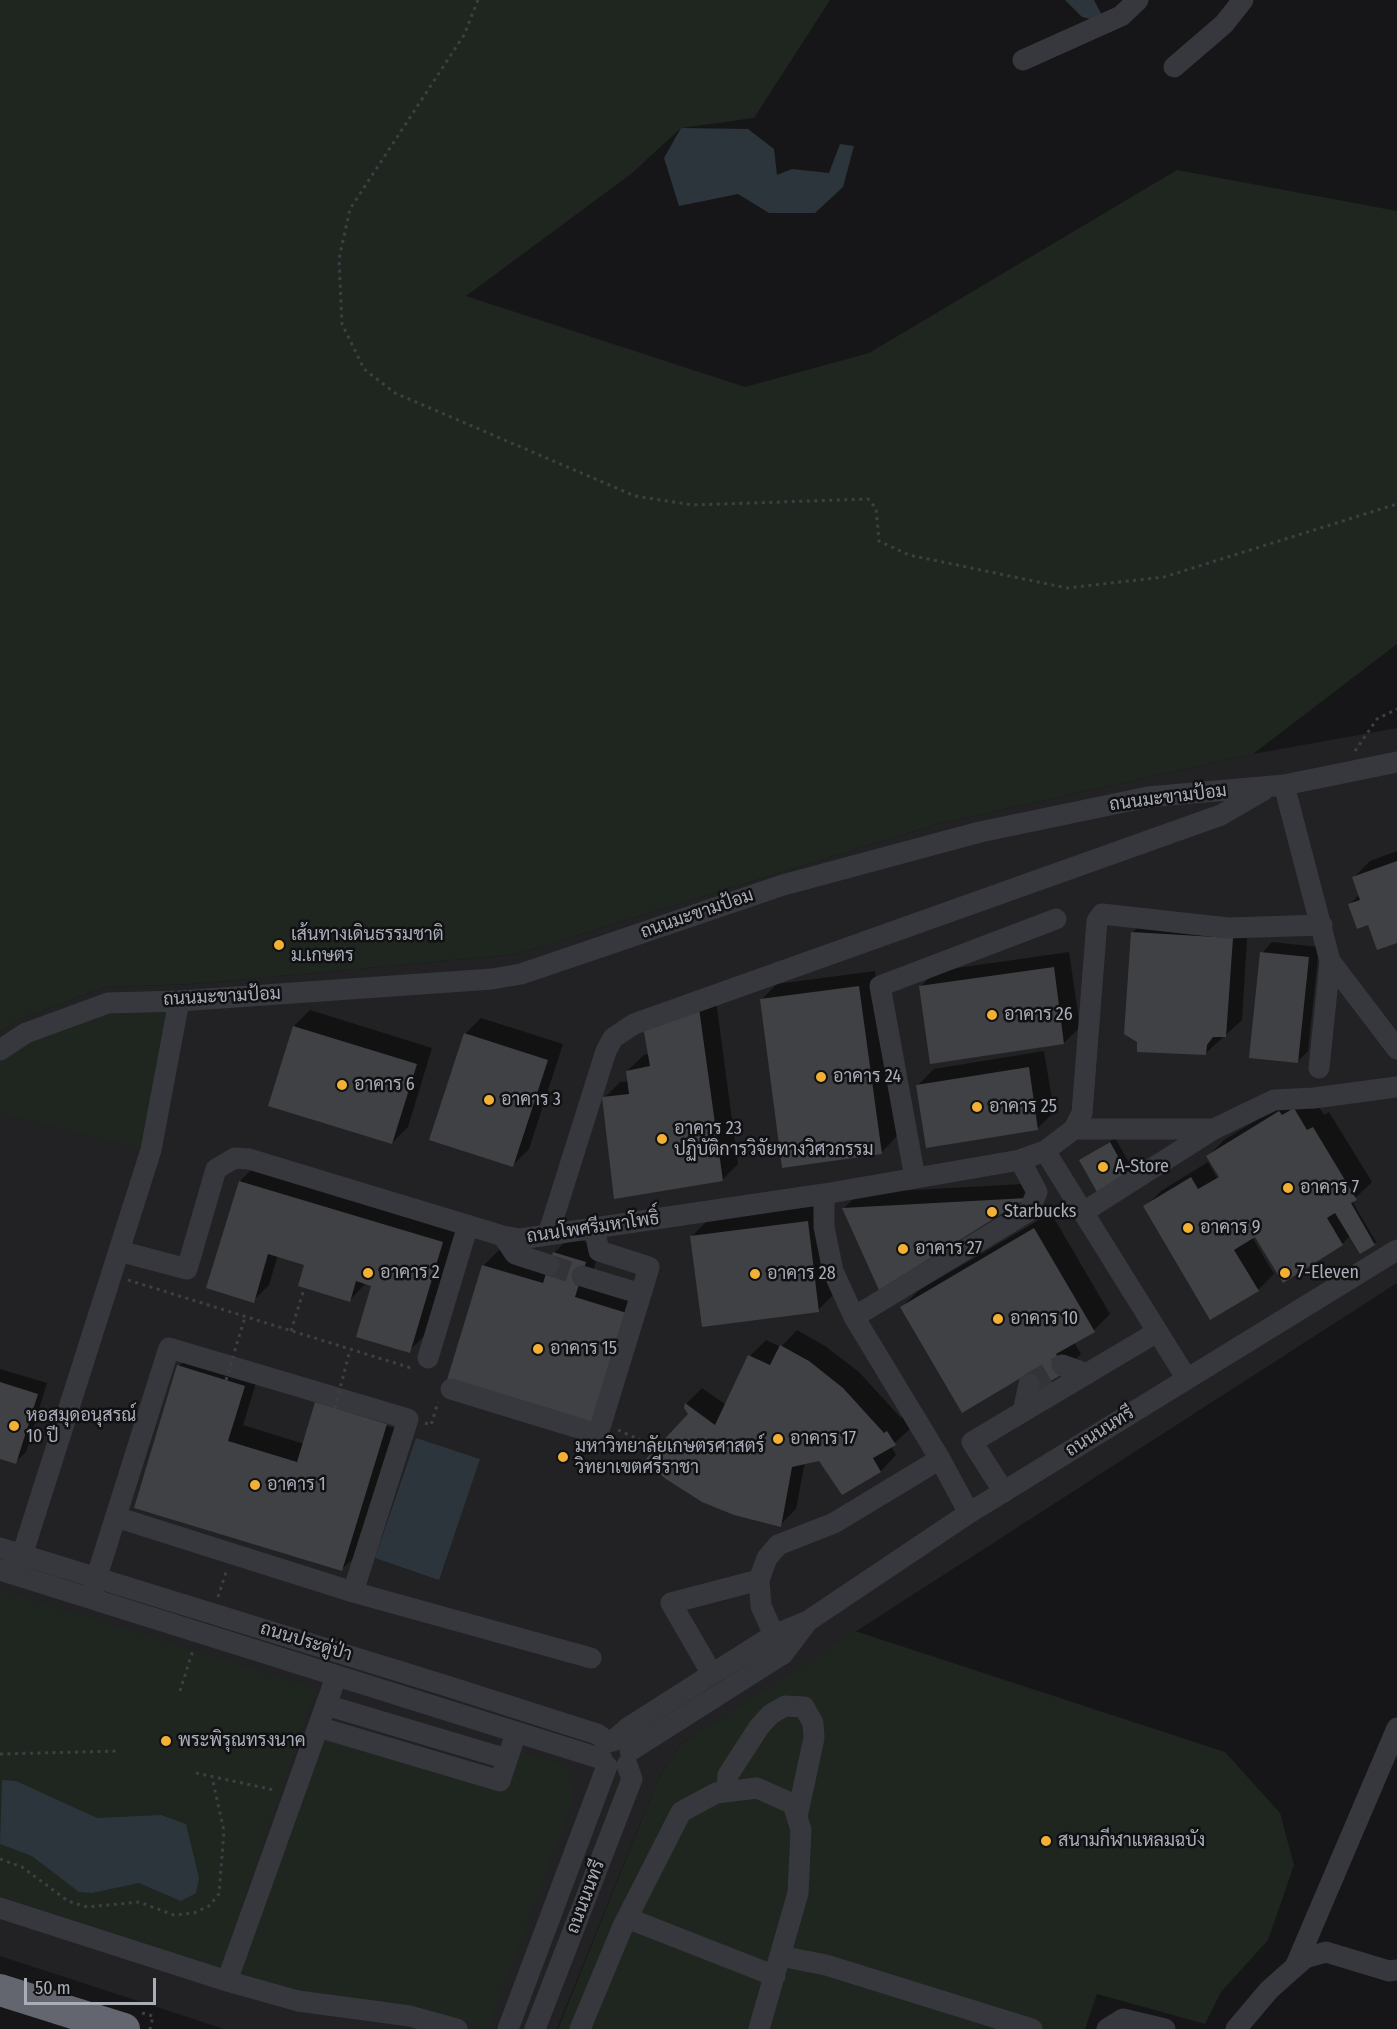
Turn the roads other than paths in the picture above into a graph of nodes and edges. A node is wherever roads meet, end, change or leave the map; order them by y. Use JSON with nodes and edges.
{"nodes":[{"id":1,"x":1138,"y":0,"type":"edge"},
{"id":2,"x":1243,"y":0,"type":"edge"},
{"id":3,"x":1023,"y":60,"type":"dead end"},
{"id":4,"x":1174,"y":67,"type":"dead end"},
{"id":5,"x":1397,"y":762,"type":"edge"},
{"id":6,"x":1277,"y":786,"type":"junction"},
{"id":7,"x":1056,"y":919,"type":"dead end"},
{"id":8,"x":1322,"y":925,"type":"junction"},
{"id":9,"x":1330,"y":961,"type":"junction"},
{"id":10,"x":179,"y":1000,"type":"junction"},
{"id":11,"x":1397,"y":1049,"type":"edge"},
{"id":12,"x":0,"y":1050,"type":"edge"},
{"id":13,"x":1319,"y":1068,"type":"dead end"},
{"id":14,"x":1397,"y":1087,"type":"edge"},
{"id":15,"x":1074,"y":1129,"type":"junction"},
{"id":16,"x":1214,"y":1129,"type":"junction"},
{"id":17,"x":1045,"y":1151,"type":"junction"},
{"id":18,"x":1020,"y":1160,"type":"junction"},
{"id":19,"x":915,"y":1178,"type":"junction"},
{"id":20,"x":824,"y":1194,"type":"junction"},
{"id":21,"x":1085,"y":1211,"type":"junction"},
{"id":22,"x":468,"y":1226,"type":"junction"},
{"id":23,"x":594,"y":1227,"type":"junction"},
{"id":24,"x":548,"y":1235,"type":"junction"},
{"id":25,"x":503,"y":1236,"type":"junction"},
{"id":26,"x":1397,"y":1250,"type":"edge"},
{"id":27,"x":119,"y":1251,"type":"junction"},
{"id":28,"x":549,"y":1265,"type":"tunnel mouth"},
{"id":29,"x":582,"y":1276,"type":"tunnel mouth"},
{"id":30,"x":641,"y":1294,"type":"junction"},
{"id":31,"x":854,"y":1317,"type":"junction"},
{"id":32,"x":1157,"y":1332,"type":"junction"},
{"id":33,"x":422,"y":1364,"type":"road end"},
{"id":34,"x":1062,"y":1365,"type":"dead end"},
{"id":35,"x":1087,"y":1374,"type":"junction"},
{"id":36,"x":1187,"y":1379,"type":"junction"},
{"id":37,"x":1029,"y":1384,"type":"dead end"},
{"id":38,"x":445,"y":1392,"type":"road end"},
{"id":39,"x":1023,"y":1412,"type":"junction"},
{"id":40,"x":940,"y":1459,"type":"junction"},
{"id":41,"x":1004,"y":1492,"type":"junction"},
{"id":42,"x":969,"y":1513,"type":"junction"},
{"id":43,"x":116,"y":1517,"type":"junction"},
{"id":44,"x":0,"y":1548,"type":"edge"},
{"id":45,"x":13,"y":1567,"type":"edge"},
{"id":46,"x":97,"y":1577,"type":"junction"},
{"id":47,"x":759,"y":1580,"type":"junction"},
{"id":48,"x":353,"y":1592,"type":"junction"},
{"id":49,"x":90,"y":1598,"type":"junction"},
{"id":50,"x":808,"y":1621,"type":"junction"},
{"id":51,"x":774,"y":1635,"type":"junction"},
{"id":52,"x":591,"y":1658,"type":"dead end"},
{"id":53,"x":712,"y":1674,"type":"junction"},
{"id":54,"x":336,"y":1677,"type":"junction"},
{"id":55,"x":447,"y":1686,"type":"junction"},
{"id":56,"x":326,"y":1705,"type":"junction"},
{"id":57,"x":440,"y":1709,"type":"junction"},
{"id":58,"x":318,"y":1727,"type":"junction"},
{"id":59,"x":1397,"y":1728,"type":"edge"},
{"id":60,"x":516,"y":1733,"type":"junction"},
{"id":61,"x":615,"y":1754,"type":"junction"},
{"id":62,"x":507,"y":1759,"type":"junction"},
{"id":63,"x":728,"y":1791,"type":"junction"},
{"id":64,"x":797,"y":1817,"type":"junction"},
{"id":65,"x":0,"y":1908,"type":"edge"},
{"id":66,"x":627,"y":1918,"type":"junction"},
{"id":67,"x":547,"y":1928,"type":"junction"},
{"id":68,"x":571,"y":1936,"type":"junction"},
{"id":69,"x":778,"y":1966,"type":"junction"},
{"id":70,"x":1295,"y":1967,"type":"junction"},
{"id":71,"x":1397,"y":1970,"type":"edge"},
{"id":72,"x":227,"y":1981,"type":"junction"},
{"id":73,"x":525,"y":1986,"type":"junction"},
{"id":74,"x":0,"y":1990,"type":"edge"},
{"id":75,"x":548,"y":1995,"type":"junction"},
{"id":76,"x":124,"y":2029,"type":"edge"},
{"id":77,"x":457,"y":2029,"type":"edge"},
{"id":78,"x":508,"y":2029,"type":"edge"},
{"id":79,"x":535,"y":2029,"type":"edge"},
{"id":80,"x":580,"y":2029,"type":"edge"},
{"id":81,"x":759,"y":2029,"type":"edge"},
{"id":82,"x":1032,"y":2029,"type":"edge"},
{"id":83,"x":1107,"y":2029,"type":"edge"},
{"id":84,"x":1165,"y":2029,"type":"edge"},
{"id":85,"x":1236,"y":2029,"type":"edge"}],
"edges":[{"from":1,"to":3,"type":"street"},
{"from":2,"to":4,"type":"street"},
{"from":5,"to":6,"type":"street","name":"ถนนมะขามป้อม"},
{"from":6,"to":8,"type":"street"},
{"from":6,"to":10,"type":"street","name":"ถนนมะขามป้อม"},
{"from":6,"to":24,"type":"street"},
{"from":7,"to":19,"type":"street"},
{"from":8,"to":9,"type":"street"},
{"from":8,"to":15,"type":"street"},
{"from":9,"to":11,"type":"street"},
{"from":9,"to":13,"type":"street"},
{"from":10,"to":12,"type":"street","name":"ถนนมะขามป้อม"},
{"from":10,"to":27,"type":"street"},
{"from":14,"to":16,"type":"street"},
{"from":15,"to":16,"type":"street"},
{"from":15,"to":17,"type":"street","name":"ถนนโพศรีมหาโพธิ์"},
{"from":16,"to":21,"type":"street"},
{"from":17,"to":18,"type":"street","name":"ถนนโพศรีมหาโพธิ์"},
{"from":17,"to":21,"type":"street"},
{"from":18,"to":19,"type":"street","name":"ถนนโพศรีมหาโพธิ์"},
{"from":18,"to":31,"type":"street"},
{"from":19,"to":20,"type":"street","name":"ถนนโพศรีมหาโพธิ์"},
{"from":20,"to":23,"type":"street","name":"ถนนโพศรีมหาโพธิ์"},
{"from":20,"to":31,"type":"street"},
{"from":21,"to":32,"type":"street"},
{"from":22,"to":25,"type":"street","name":"ถนนโพศรีมหาโพธิ์"},
{"from":22,"to":27,"type":"street","name":"ถนนโพศรีมหาโพธิ์"},
{"from":22,"to":33,"type":"street"},
{"from":23,"to":24,"type":"street","name":"ถนนโพศรีมหาโพธิ์"},
{"from":23,"to":30,"type":"street"},
{"from":24,"to":25,"type":"street","name":"ถนนโพศรีมหาโพธิ์"},
{"from":25,"to":28,"type":"street"},
{"from":26,"to":36,"type":"street","name":"ถนนนนทรี"},
{"from":27,"to":45,"type":"street"},
{"from":29,"to":30,"type":"street"},
{"from":30,"to":38,"type":"street"},
{"from":31,"to":40,"type":"street"},
{"from":32,"to":35,"type":"street"},
{"from":32,"to":36,"type":"street"},
{"from":34,"to":35,"type":"street"},
{"from":35,"to":39,"type":"street"},
{"from":36,"to":41,"type":"street","name":"ถนนนนทรี"},
{"from":37,"to":39,"type":"street"},
{"from":39,"to":41,"type":"street"},
{"from":40,"to":42,"type":"street"},
{"from":40,"to":47,"type":"street"},
{"from":41,"to":42,"type":"street","name":"ถนนนนทรี"},
{"from":42,"to":50,"type":"street","name":"ถนนนนทรี"},
{"from":43,"to":46,"type":"street"},
{"from":43,"to":48,"type":"street"},
{"from":43,"to":48,"type":"street"},
{"from":44,"to":45,"type":"street","name":"ถนนประดู่ป่า"},
{"from":45,"to":46,"type":"street","name":"ถนนประดู่ป่า"},
{"from":45,"to":49,"type":"street","name":"ถนนประดู่ป่า"},
{"from":46,"to":49,"type":"street"},
{"from":46,"to":55,"type":"street","name":"ถนนประดู่ป่า"},
{"from":47,"to":51,"type":"street"},
{"from":47,"to":53,"type":"street"},
{"from":48,"to":52,"type":"street"},
{"from":49,"to":54,"type":"street","name":"ถนนประดู่ป่า"},
{"from":50,"to":51,"type":"street","name":"ถนนนนทรี"},
{"from":50,"to":61,"type":"street","name":"ถนนนนทรี"},
{"from":51,"to":53,"type":"street","name":"ถนนนนทรี"},
{"from":53,"to":61,"type":"street","name":"ถนนนนทรี"},
{"from":54,"to":56,"type":"street"},
{"from":54,"to":57,"type":"street","name":"ถนนประดู่ป่า"},
{"from":55,"to":57,"type":"street"},
{"from":55,"to":61,"type":"street","name":"ถนนประดู่ป่า"},
{"from":56,"to":58,"type":"street"},
{"from":56,"to":62,"type":"street"},
{"from":57,"to":60,"type":"street","name":"ถนนประดู่ป่า"},
{"from":58,"to":62,"type":"street"},
{"from":58,"to":72,"type":"street"},
{"from":59,"to":70,"type":"street"},
{"from":60,"to":61,"type":"street","name":"ถนนประดู่ป่า"},
{"from":60,"to":62,"type":"street"},
{"from":61,"to":67,"type":"street","name":"ถนนนนทรี"},
{"from":61,"to":68,"type":"street","name":"ถนนนนทรี"},
{"from":63,"to":64,"type":"street"},
{"from":63,"to":64,"type":"street"},
{"from":63,"to":66,"type":"street"},
{"from":64,"to":69,"type":"street"},
{"from":65,"to":72,"type":"street"},
{"from":66,"to":69,"type":"street"},
{"from":66,"to":80,"type":"street"},
{"from":67,"to":68,"type":"street"},
{"from":67,"to":73,"type":"street","name":"ถนนนนทรี"},
{"from":68,"to":75,"type":"street","name":"ถนนนนทรี"},
{"from":69,"to":81,"type":"street"},
{"from":69,"to":82,"type":"street"},
{"from":70,"to":71,"type":"street"},
{"from":70,"to":85,"type":"street"},
{"from":72,"to":77,"type":"street"},
{"from":73,"to":75,"type":"street"},
{"from":73,"to":78,"type":"street","name":"ถนนนนทรี"},
{"from":74,"to":76,"type":"highway"},
{"from":75,"to":79,"type":"street","name":"ถนนนนทรี"},
{"from":83,"to":84,"type":"street"}]}
